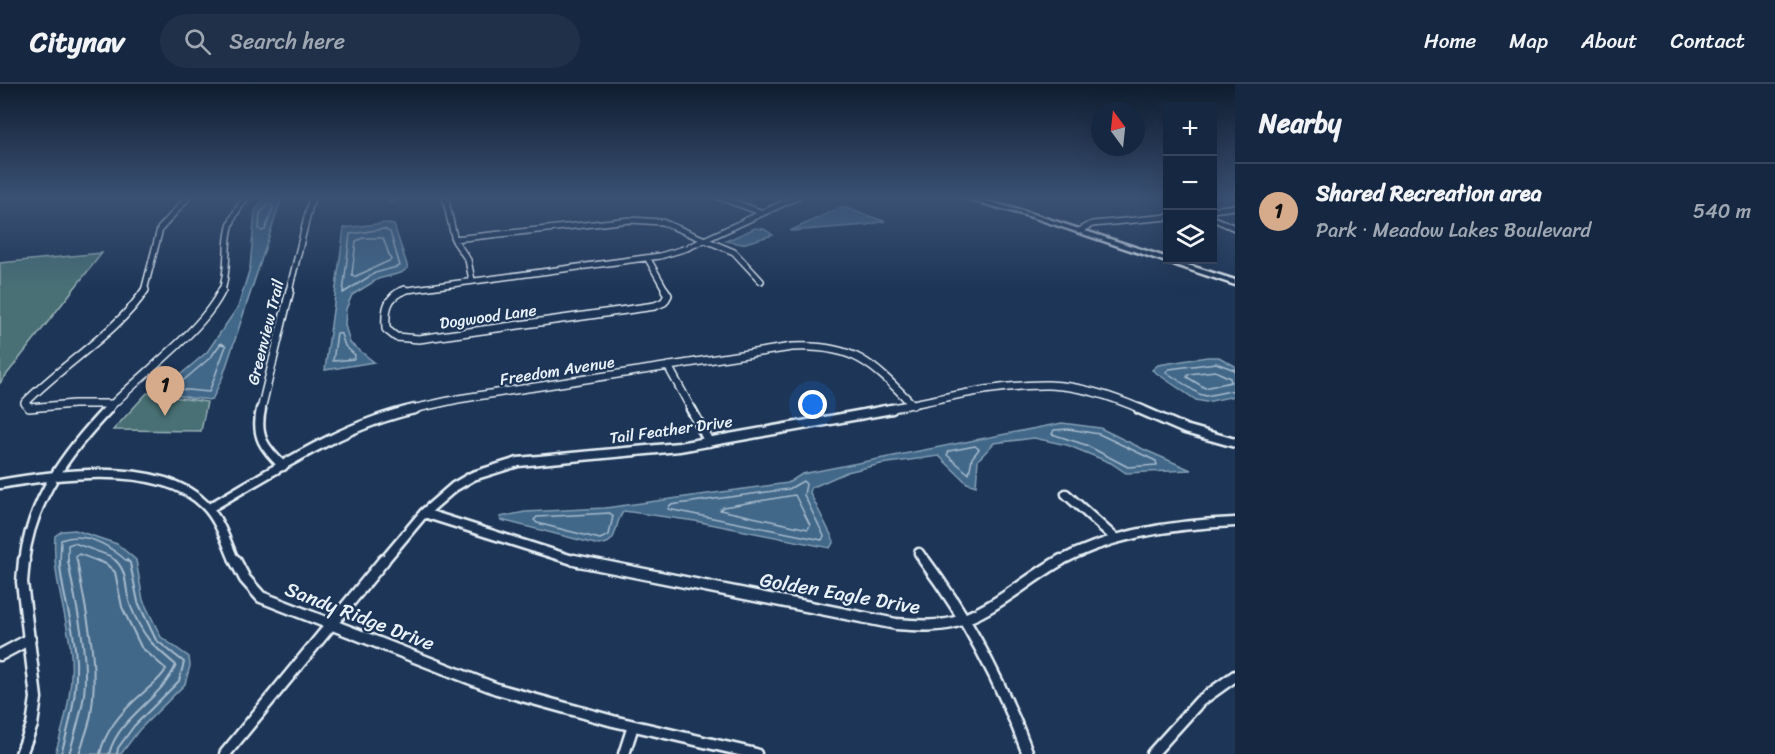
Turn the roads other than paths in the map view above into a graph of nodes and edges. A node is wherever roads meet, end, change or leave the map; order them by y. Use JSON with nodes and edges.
{"nodes":[{"id":1,"x":161,"y":228,"type":"edge"},
{"id":2,"x":229,"y":228,"type":"edge"},
{"id":3,"x":305,"y":228,"type":"edge"},
{"id":4,"x":452,"y":228,"type":"edge"},
{"id":5,"x":554,"y":228,"type":"edge"},
{"id":6,"x":677,"y":228,"type":"edge"},
{"id":7,"x":730,"y":228,"type":"edge"},
{"id":8,"x":1076,"y":228,"type":"edge"},
{"id":9,"x":1091,"y":228,"type":"edge"},
{"id":10,"x":1082,"y":230,"type":"junction"},
{"id":11,"x":454,"y":239,"type":"junction"},
{"id":12,"x":705,"y":240,"type":"junction"},
{"id":13,"x":648,"y":259,"type":"junction"},
{"id":14,"x":472,"y":280,"type":"junction"},
{"id":15,"x":761,"y":281,"type":"dead end"},
{"id":16,"x":1235,"y":283,"type":"edge"},
{"id":17,"x":668,"y":366,"type":"junction"},
{"id":18,"x":111,"y":404,"type":"junction"},
{"id":19,"x":913,"y":405,"type":"junction"},
{"id":20,"x":709,"y":442,"type":"junction"},
{"id":21,"x":1235,"y":443,"type":"edge"},
{"id":22,"x":283,"y":466,"type":"junction"},
{"id":23,"x":54,"y":475,"type":"junction"},
{"id":24,"x":0,"y":484,"type":"edge"},
{"id":25,"x":1066,"y":494,"type":"dead end"},
{"id":26,"x":209,"y":508,"type":"junction"},
{"id":27,"x":424,"y":513,"type":"junction"},
{"id":28,"x":1235,"y":522,"type":"edge"},
{"id":29,"x":1116,"y":539,"type":"junction"},
{"id":30,"x":919,"y":553,"type":"dead end"},
{"id":31,"x":965,"y":619,"type":"junction"},
{"id":32,"x":329,"y":625,"type":"junction"},
{"id":33,"x":30,"y":639,"type":"junction"},
{"id":34,"x":0,"y":655,"type":"edge"},
{"id":35,"x":1235,"y":676,"type":"edge"},
{"id":36,"x":633,"y":726,"type":"junction"},
{"id":37,"x":21,"y":754,"type":"edge"},
{"id":38,"x":225,"y":754,"type":"edge"},
{"id":39,"x":624,"y":754,"type":"edge"},
{"id":40,"x":756,"y":754,"type":"edge"},
{"id":41,"x":1028,"y":754,"type":"edge"},
{"id":42,"x":1152,"y":754,"type":"edge"}],
"edges":[{"from":1,"to":18,"type":"street"},
{"from":2,"to":18,"type":"street"},
{"from":3,"to":22,"type":"street","name":"Greenview Trail"},
{"from":4,"to":11,"type":"street"},
{"from":5,"to":11,"type":"street"},
{"from":6,"to":12,"type":"street"},
{"from":7,"to":12,"type":"street"},
{"from":8,"to":10,"type":"street"},
{"from":9,"to":10,"type":"street"},
{"from":10,"to":16,"type":"street"},
{"from":11,"to":14,"type":"street"},
{"from":12,"to":13,"type":"street"},
{"from":12,"to":15,"type":"street"},
{"from":13,"to":14,"type":"street"},
{"from":13,"to":14,"type":"street","name":"Dogwood Lane"},
{"from":17,"to":19,"type":"street","name":"Freedom Avenue"},
{"from":17,"to":20,"type":"street"},
{"from":17,"to":22,"type":"street","name":"Freedom Avenue"},
{"from":18,"to":23,"type":"street"},
{"from":19,"to":20,"type":"street","name":"Tail Feather Drive"},
{"from":19,"to":21,"type":"street","name":"Tail Feather Drive"},
{"from":20,"to":27,"type":"street","name":"Tail Feather Drive"},
{"from":22,"to":26,"type":"street","name":"Freedom Avenue"},
{"from":23,"to":24,"type":"street","name":"Sandy Ridge Drive"},
{"from":23,"to":26,"type":"street","name":"Sandy Ridge Drive"},
{"from":23,"to":33,"type":"street"},
{"from":25,"to":29,"type":"street"},
{"from":26,"to":32,"type":"street","name":"Sandy Ridge Drive"},
{"from":27,"to":31,"type":"street","name":"Golden Eagle Drive"},
{"from":27,"to":32,"type":"street","name":"Tail Feather Drive"},
{"from":28,"to":29,"type":"street","name":"Golden Eagle Drive"},
{"from":29,"to":31,"type":"street","name":"Golden Eagle Drive"},
{"from":30,"to":31,"type":"street"},
{"from":31,"to":41,"type":"street"},
{"from":32,"to":36,"type":"street","name":"Sandy Ridge Drive"},
{"from":32,"to":38,"type":"street","name":"Tail Feather Drive"},
{"from":33,"to":34,"type":"street"},
{"from":33,"to":37,"type":"street"},
{"from":35,"to":42,"type":"street"},
{"from":36,"to":39,"type":"street"},
{"from":36,"to":40,"type":"street","name":"Sandy Ridge Drive"}]}
